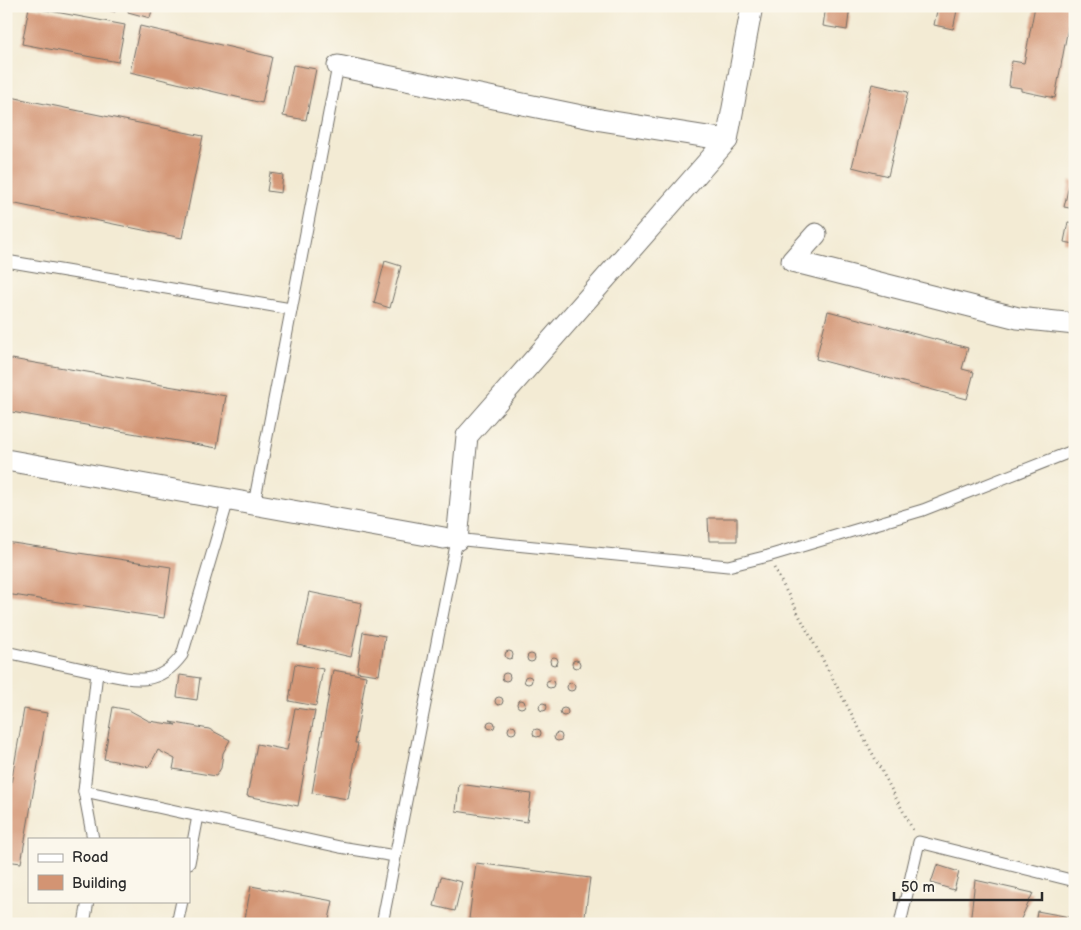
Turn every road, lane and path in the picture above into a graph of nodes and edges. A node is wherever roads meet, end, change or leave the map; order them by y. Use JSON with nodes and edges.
{"nodes":[{"id":1,"x":752,"y":6,"type":"edge"},
{"id":2,"x":338,"y":66,"type":"joint"},
{"id":3,"x":727,"y":140,"type":"junction"},
{"id":4,"x":816,"y":234,"type":"dead end"},
{"id":5,"x":6,"y":261,"type":"edge"},
{"id":6,"x":291,"y":310,"type":"junction"},
{"id":7,"x":1075,"y":324,"type":"edge"},
{"id":8,"x":1075,"y":450,"type":"edge"},
{"id":9,"x":6,"y":460,"type":"edge"},
{"id":10,"x":228,"y":500,"type":"junction"},
{"id":11,"x":254,"y":504,"type":"junction"},
{"id":12,"x":451,"y":539,"type":"junction"},
{"id":13,"x":768,"y":556,"type":"junction"},
{"id":14,"x":6,"y":652,"type":"edge"},
{"id":15,"x":97,"y":672,"type":"junction"},
{"id":16,"x":84,"y":791,"type":"junction"},
{"id":17,"x":198,"y":816,"type":"junction"},
{"id":18,"x":93,"y":838,"type":"edge"},
{"id":19,"x":920,"y":842,"type":"junction"},
{"id":20,"x":395,"y":856,"type":"junction"},
{"id":21,"x":190,"y":858,"type":"edge"},
{"id":22,"x":1075,"y":881,"type":"edge"},
{"id":23,"x":88,"y":902,"type":"edge"},
{"id":24,"x":182,"y":902,"type":"edge"},
{"id":25,"x":84,"y":924,"type":"edge"},
{"id":26,"x":177,"y":924,"type":"edge"},
{"id":27,"x":382,"y":924,"type":"edge"},
{"id":28,"x":900,"y":924,"type":"edge"}],
"edges":[{"from":1,"to":3,"type":"street"},
{"from":2,"to":3,"type":"street"},
{"from":2,"to":6,"type":"lane"},
{"from":3,"to":12,"type":"street"},
{"from":4,"to":7,"type":"street"},
{"from":5,"to":6,"type":"lane"},
{"from":6,"to":11,"type":"lane"},
{"from":8,"to":13,"type":"lane"},
{"from":9,"to":10,"type":"street"},
{"from":10,"to":11,"type":"street"},
{"from":10,"to":15,"type":"lane"},
{"from":11,"to":12,"type":"street"},
{"from":12,"to":13,"type":"lane"},
{"from":12,"to":20,"type":"lane"},
{"from":13,"to":19,"type":"path"},
{"from":14,"to":15,"type":"lane"},
{"from":15,"to":16,"type":"lane"},
{"from":16,"to":17,"type":"lane"},
{"from":16,"to":18,"type":"lane"},
{"from":17,"to":20,"type":"lane"},
{"from":17,"to":21,"type":"lane"},
{"from":19,"to":22,"type":"lane"},
{"from":19,"to":28,"type":"lane"},
{"from":20,"to":27,"type":"lane"},
{"from":23,"to":25,"type":"lane"},
{"from":24,"to":26,"type":"lane"}]}
